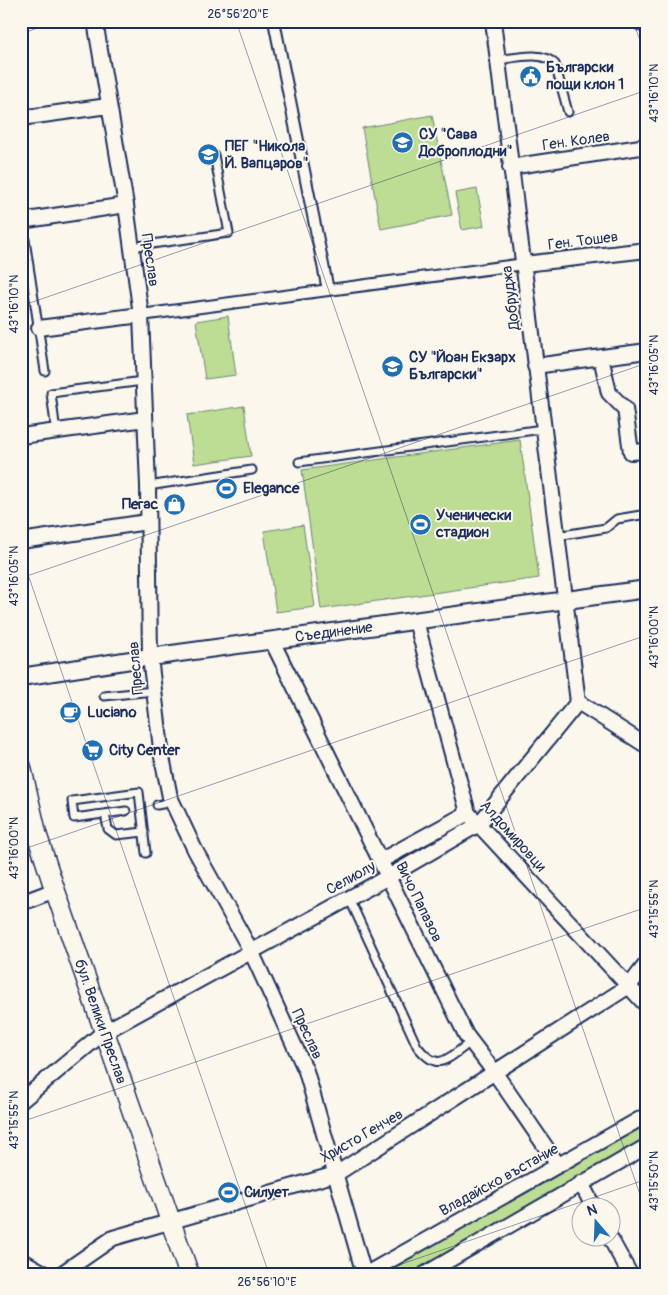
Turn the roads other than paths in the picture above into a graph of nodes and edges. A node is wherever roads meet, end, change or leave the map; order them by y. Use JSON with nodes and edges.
{"nodes":[{"id":1,"x":95,"y":21,"type":"edge"},
{"id":2,"x":274,"y":21,"type":"edge"},
{"id":3,"x":493,"y":21,"type":"edge"},
{"id":4,"x":642,"y":21,"type":"edge"},
{"id":5,"x":647,"y":24,"type":"edge"},
{"id":6,"x":497,"y":60,"type":"junction"},
{"id":7,"x":108,"y":106,"type":"junction"},
{"id":8,"x":568,"y":112,"type":"dead end"},
{"id":9,"x":21,"y":118,"type":"edge"},
{"id":10,"x":647,"y":146,"type":"edge"},
{"id":11,"x":214,"y":155,"type":"dead end"},
{"id":12,"x":510,"y":167,"type":"junction"},
{"id":13,"x":126,"y":205,"type":"junction"},
{"id":14,"x":21,"y":220,"type":"edge"},
{"id":15,"x":131,"y":247,"type":"junction"},
{"id":16,"x":647,"y":250,"type":"edge"},
{"id":17,"x":524,"y":264,"type":"junction"},
{"id":18,"x":328,"y":290,"type":"junction"},
{"id":19,"x":141,"y":315,"type":"junction"},
{"id":20,"x":38,"y":328,"type":"junction"},
{"id":21,"x":647,"y":351,"type":"edge"},
{"id":22,"x":601,"y":358,"type":"junction"},
{"id":23,"x":535,"y":366,"type":"junction"},
{"id":24,"x":45,"y":371,"type":"dead end"},
{"id":25,"x":143,"y":381,"type":"junction"},
{"id":26,"x":145,"y":419,"type":"junction"},
{"id":27,"x":543,"y":429,"type":"junction"},
{"id":28,"x":56,"y":432,"type":"junction"},
{"id":29,"x":21,"y":436,"type":"edge"},
{"id":30,"x":647,"y":451,"type":"edge"},
{"id":31,"x":299,"y":462,"type":"dead end"},
{"id":32,"x":252,"y":470,"type":"dead end"},
{"id":33,"x":148,"y":486,"type":"junction"},
{"id":34,"x":647,"y":514,"type":"edge"},
{"id":35,"x":147,"y":522,"type":"junction"},
{"id":36,"x":557,"y":536,"type":"junction"},
{"id":37,"x":21,"y":541,"type":"edge"},
{"id":38,"x":647,"y":589,"type":"edge"},
{"id":39,"x":565,"y":600,"type":"junction"},
{"id":40,"x":416,"y":621,"type":"junction"},
{"id":41,"x":272,"y":641,"type":"junction"},
{"id":42,"x":150,"y":656,"type":"junction"},
{"id":43,"x":21,"y":677,"type":"edge"},
{"id":44,"x":154,"y":691,"type":"junction"},
{"id":45,"x":104,"y":696,"type":"dead end"},
{"id":46,"x":578,"y":702,"type":"junction"},
{"id":47,"x":647,"y":746,"type":"edge"},
{"id":48,"x":21,"y":766,"type":"edge"},
{"id":49,"x":172,"y":802,"type":"junction"},
{"id":50,"x":157,"y":805,"type":"dead end"},
{"id":51,"x":126,"y":811,"type":"dead end"},
{"id":52,"x":468,"y":813,"type":"junction"},
{"id":53,"x":105,"y":814,"type":"junction"},
{"id":54,"x":479,"y":824,"type":"junction"},
{"id":55,"x":144,"y":832,"type":"junction"},
{"id":56,"x":29,"y":836,"type":"edge"},
{"id":57,"x":146,"y":853,"type":"dead end"},
{"id":58,"x":380,"y":861,"type":"junction"},
{"id":59,"x":388,"y":877,"type":"junction"},
{"id":60,"x":55,"y":890,"type":"junction"},
{"id":61,"x":349,"y":898,"type":"junction"},
{"id":62,"x":21,"y":903,"type":"edge"},
{"id":63,"x":251,"y":951,"type":"junction"},
{"id":64,"x":647,"y":963,"type":"edge"},
{"id":65,"x":629,"y":986,"type":"junction"},
{"id":66,"x":647,"y":1006,"type":"edge"},
{"id":67,"x":104,"y":1032,"type":"junction"},
{"id":68,"x":471,"y":1042,"type":"junction"},
{"id":69,"x":496,"y":1073,"type":"junction"},
{"id":70,"x":21,"y":1101,"type":"edge"},
{"id":71,"x":647,"y":1115,"type":"edge"},
{"id":72,"x":647,"y":1146,"type":"edge"},
{"id":73,"x":558,"y":1165,"type":"junction"},
{"id":74,"x":336,"y":1174,"type":"junction"},
{"id":75,"x":581,"y":1184,"type":"junction"},
{"id":76,"x":589,"y":1198,"type":"edge"},
{"id":77,"x":170,"y":1222,"type":"junction"},
{"id":78,"x":616,"y":1248,"type":"edge"},
{"id":79,"x":21,"y":1260,"type":"edge"},
{"id":80,"x":46,"y":1274,"type":"edge"},
{"id":81,"x":61,"y":1274,"type":"edge"},
{"id":82,"x":189,"y":1274,"type":"edge"},
{"id":83,"x":365,"y":1274,"type":"edge"},
{"id":84,"x":425,"y":1274,"type":"edge"},
{"id":85,"x":630,"y":1274,"type":"edge"}],
"edges":[{"from":1,"to":7,"type":"street","name":"Преслав"},
{"from":2,"to":18,"type":"street"},
{"from":3,"to":6,"type":"street","name":"Добруджа"},
{"from":4,"to":5,"type":"main road"},
{"from":6,"to":8,"type":"lane"},
{"from":6,"to":12,"type":"street","name":"Добруджа"},
{"from":7,"to":9,"type":"street"},
{"from":7,"to":13,"type":"street","name":"Преслав"},
{"from":10,"to":12,"type":"street","name":"Ген. Колев"},
{"from":11,"to":15,"type":"lane"},
{"from":12,"to":17,"type":"street","name":"Добруджа"},
{"from":13,"to":14,"type":"street"},
{"from":13,"to":15,"type":"street","name":"Преслав"},
{"from":14,"to":20,"type":"lane"},
{"from":15,"to":19,"type":"street","name":"Преслав"},
{"from":16,"to":17,"type":"street","name":"Ген. Тошев"},
{"from":17,"to":18,"type":"street"},
{"from":17,"to":23,"type":"street","name":"Добруджа"},
{"from":18,"to":19,"type":"street"},
{"from":19,"to":20,"type":"street"},
{"from":19,"to":25,"type":"street","name":"Преслав"},
{"from":20,"to":24,"type":"lane"},
{"from":21,"to":22,"type":"street"},
{"from":22,"to":23,"type":"street"},
{"from":22,"to":30,"type":"street"},
{"from":23,"to":27,"type":"street","name":"Добруджа"},
{"from":25,"to":26,"type":"street","name":"Преслав"},
{"from":25,"to":28,"type":"lane"},
{"from":26,"to":28,"type":"street"},
{"from":26,"to":33,"type":"street","name":"Преслав"},
{"from":27,"to":31,"type":"lane"},
{"from":27,"to":36,"type":"street","name":"Добруджа"},
{"from":28,"to":29,"type":"street"},
{"from":32,"to":33,"type":"lane"},
{"from":33,"to":35,"type":"street","name":"Преслав"},
{"from":34,"to":36,"type":"lane"},
{"from":35,"to":37,"type":"street"},
{"from":35,"to":42,"type":"street","name":"Преслав"},
{"from":36,"to":39,"type":"street","name":"Добруджа"},
{"from":38,"to":39,"type":"street","name":"Съединение"},
{"from":39,"to":40,"type":"street","name":"Съединение"},
{"from":39,"to":46,"type":"street"},
{"from":40,"to":41,"type":"street","name":"Съединение"},
{"from":40,"to":52,"type":"street","name":"Алдомировци"},
{"from":41,"to":42,"type":"street","name":"Съединение"},
{"from":41,"to":58,"type":"street","name":"Вичо Папазов"},
{"from":42,"to":43,"type":"street","name":"Съединение"},
{"from":42,"to":44,"type":"street","name":"Преслав"},
{"from":44,"to":45,"type":"lane"},
{"from":44,"to":49,"type":"street","name":"Преслав"},
{"from":46,"to":47,"type":"street"},
{"from":46,"to":54,"type":"street","name":"Селиолу"},
{"from":48,"to":56,"type":"main road","name":"бул. Велики Преслав"},
{"from":49,"to":50,"type":"lane"},
{"from":49,"to":63,"type":"street","name":"Преслав"},
{"from":51,"to":53,"type":"lane"},
{"from":52,"to":54,"type":"street","name":"Алдомировци"},
{"from":52,"to":58,"type":"street"},
{"from":53,"to":55,"type":"lane"},
{"from":53,"to":55,"type":"lane"},
{"from":54,"to":59,"type":"street","name":"Селиолу"},
{"from":54,"to":65,"type":"street","name":"Алдомировци"},
{"from":55,"to":57,"type":"lane"},
{"from":56,"to":60,"type":"main road","name":"бул. Велики Преслав"},
{"from":58,"to":59,"type":"street","name":"Вичо Папазов"},
{"from":59,"to":61,"type":"street","name":"Селиолу"},
{"from":59,"to":68,"type":"street","name":"Вичо Папазов"},
{"from":60,"to":62,"type":"street"},
{"from":60,"to":67,"type":"main road","name":"бул. Велики Преслав"},
{"from":61,"to":63,"type":"street","name":"Селиолу"},
{"from":61,"to":68,"type":"lane"},
{"from":63,"to":67,"type":"street","name":"Селиолу"},
{"from":63,"to":74,"type":"street","name":"Преслав"},
{"from":64,"to":65,"type":"street","name":"Христо Генчев"},
{"from":65,"to":66,"type":"street","name":"Алдомировци"},
{"from":65,"to":69,"type":"street","name":"Христо Генчев"},
{"from":67,"to":70,"type":"street","name":"Селиолу"},
{"from":67,"to":77,"type":"main road","name":"бул. Велики Преслав"},
{"from":68,"to":69,"type":"street","name":"Вичо Папазов"},
{"from":69,"to":73,"type":"street","name":"Вичо Папазов"},
{"from":69,"to":74,"type":"street","name":"Христо Генчев"},
{"from":71,"to":73,"type":"street","name":"Владайско въстание"},
{"from":72,"to":75,"type":"street"},
{"from":73,"to":83,"type":"street","name":"Владайско въстание"},
{"from":74,"to":77,"type":"street","name":"Христо Генчев"},
{"from":74,"to":83,"type":"street","name":"Преслав"},
{"from":75,"to":76,"type":"street"},
{"from":75,"to":84,"type":"street"},
{"from":77,"to":81,"type":"street","name":"Христо Генчев"},
{"from":77,"to":82,"type":"main road","name":"бул. Велики Преслав"},
{"from":78,"to":85,"type":"street"},
{"from":79,"to":80,"type":"street"}]}
